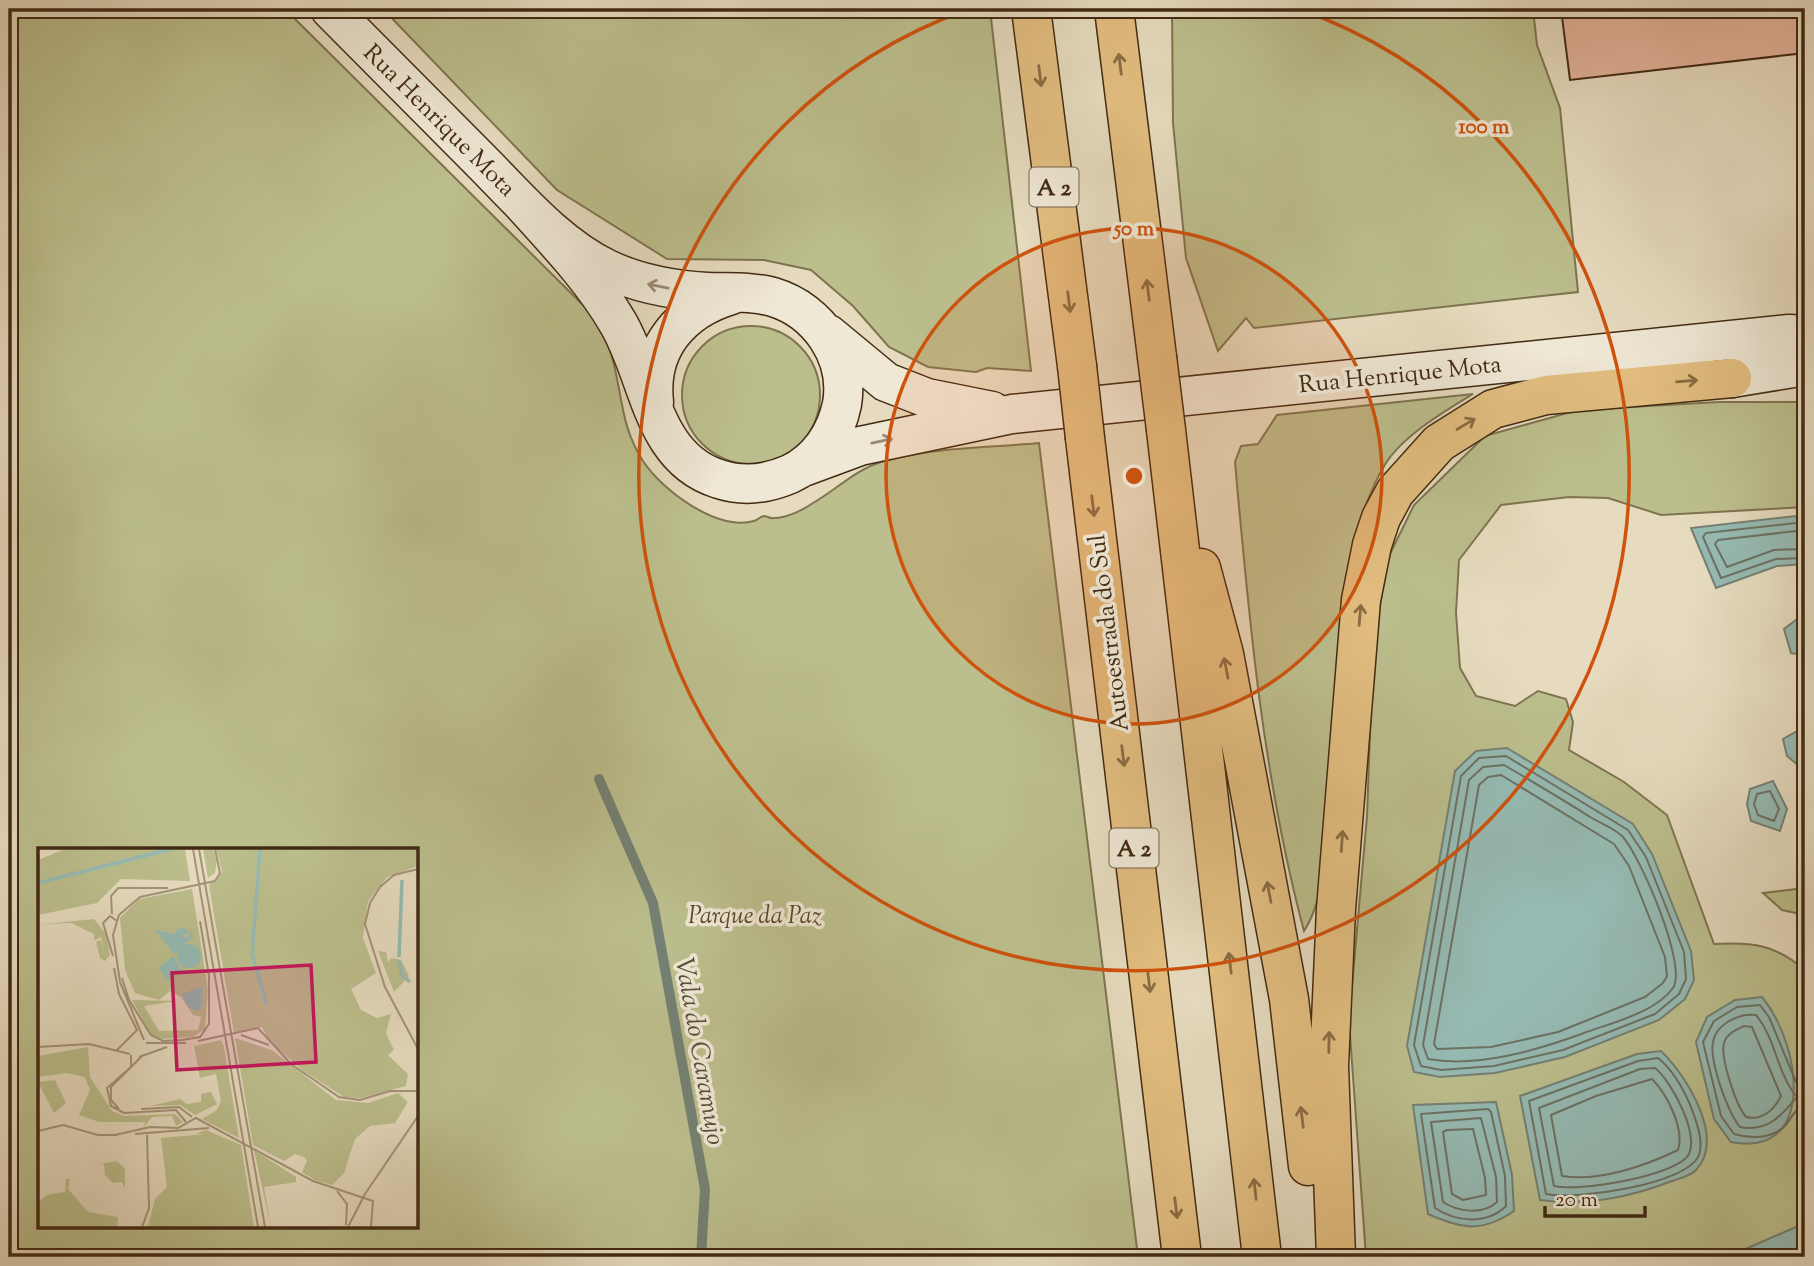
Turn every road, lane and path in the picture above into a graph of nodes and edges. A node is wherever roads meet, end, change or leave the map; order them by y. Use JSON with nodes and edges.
{"nodes":[{"id":1,"x":330,"y":9,"type":"edge"},
{"id":2,"x":1031,"y":9,"type":"edge"},
{"id":3,"x":1114,"y":9,"type":"edge"},
{"id":4,"x":520,"y":201,"type":"junction"},
{"id":5,"x":751,"y":294,"type":"junction"},
{"id":6,"x":821,"y":328,"type":"junction"},
{"id":7,"x":1801,"y":341,"type":"edge"},
{"id":8,"x":1732,"y":378,"type":"junction"},
{"id":9,"x":1805,"y":380,"type":"edge"},
{"id":10,"x":654,"y":409,"type":"junction"},
{"id":11,"x":1012,"y":414,"type":"junction"},
{"id":12,"x":795,"y":472,"type":"junction"},
{"id":13,"x":1172,"y":486,"type":"junction"},
{"id":14,"x":1182,"y":1257,"type":"edge"},
{"id":15,"x":1262,"y":1257,"type":"edge"},
{"id":16,"x":1321,"y":1257,"type":"edge"},
{"id":17,"x":1336,"y":1257,"type":"edge"}],
"edges":[{"from":1,"to":4,"type":"street","name":"Rua Henrique Mota"},
{"from":2,"to":14,"type":"highway","name":"Autoestrada do Sul","number":"A 2","one_way":true,"bridge":true},
{"from":13,"to":3,"type":"highway","one_way":true,"bridge":true},
{"from":5,"to":4,"type":"street","one_way":true},
{"from":4,"to":10,"type":"street"},
{"from":5,"to":6,"type":"street"},
{"from":5,"to":10,"type":"street"},
{"from":6,"to":11,"type":"street","name":"Rua Henrique Mota"},
{"from":6,"to":12,"type":"street"},
{"from":7,"to":8,"type":"street"},
{"from":7,"to":11,"type":"street","name":"Rua Henrique Mota"},
{"from":8,"to":9,"type":"street"},
{"from":17,"to":8,"type":"highway","one_way":true},
{"from":10,"to":12,"type":"street"},
{"from":12,"to":11,"type":"street","name":"Rua Henrique Mota","one_way":true},
{"from":15,"to":13,"type":"highway","one_way":true},
{"from":16,"to":13,"type":"highway","one_way":true}]}
